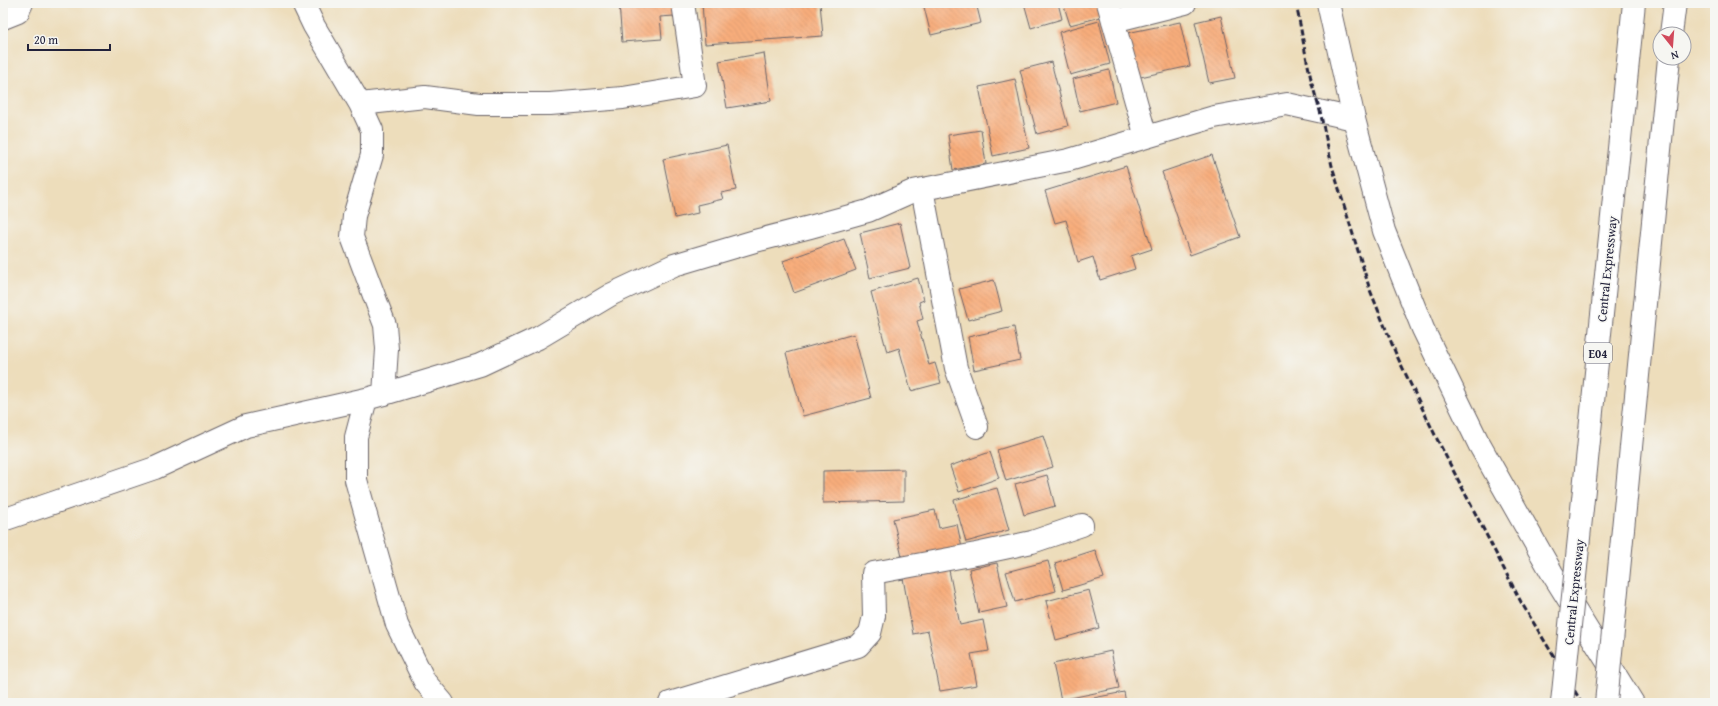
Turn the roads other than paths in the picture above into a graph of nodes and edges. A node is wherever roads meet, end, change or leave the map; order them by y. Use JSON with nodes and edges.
{"nodes":[{"id":1,"x":22,"y":3,"type":"edge"},
{"id":2,"x":303,"y":3,"type":"edge"},
{"id":3,"x":683,"y":3,"type":"edge"},
{"id":4,"x":1185,"y":3,"type":"edge"},
{"id":5,"x":1328,"y":3,"type":"edge"},
{"id":6,"x":1634,"y":3,"type":"edge"},
{"id":7,"x":1674,"y":3,"type":"edge"},
{"id":8,"x":1111,"y":12,"type":"edge"},
{"id":9,"x":3,"y":18,"type":"edge"},
{"id":10,"x":1673,"y":26,"type":"edge"},
{"id":11,"x":1668,"y":66,"type":"edge"},
{"id":12,"x":360,"y":104,"type":"junction"},
{"id":13,"x":1354,"y":118,"type":"junction"},
{"id":14,"x":1146,"y":137,"type":"junction"},
{"id":15,"x":922,"y":189,"type":"junction"},
{"id":16,"x":375,"y":396,"type":"junction"},
{"id":17,"x":977,"y":427,"type":"dead end"},
{"id":18,"x":3,"y":520,"type":"edge"},
{"id":19,"x":1082,"y":525,"type":"dead end"},
{"id":20,"x":425,"y":682,"type":"junction"},
{"id":21,"x":726,"y":695,"type":"edge"},
{"id":22,"x":420,"y":703,"type":"edge"},
{"id":23,"x":444,"y":703,"type":"edge"},
{"id":24,"x":670,"y":703,"type":"edge"},
{"id":25,"x":1562,"y":703,"type":"edge"},
{"id":26,"x":1606,"y":703,"type":"edge"},
{"id":27,"x":1633,"y":703,"type":"edge"}],
"edges":[{"from":1,"to":9,"type":"main road"},
{"from":2,"to":12,"type":"main road"},
{"from":3,"to":12,"type":"main road"},
{"from":4,"to":8,"type":"main road"},
{"from":5,"to":13,"type":"main road"},
{"from":6,"to":25,"type":"main road","name":"Central Expressway","number":"E04","bridge":true},
{"from":7,"to":10,"type":"main road"},
{"from":8,"to":14,"type":"main road"},
{"from":11,"to":26,"type":"main road","bridge":true},
{"from":12,"to":16,"type":"main road"},
{"from":13,"to":14,"type":"main road"},
{"from":13,"to":27,"type":"main road"},
{"from":14,"to":15,"type":"main road"},
{"from":15,"to":16,"type":"main road"},
{"from":15,"to":17,"type":"main road"},
{"from":16,"to":18,"type":"main road"},
{"from":16,"to":20,"type":"main road"},
{"from":19,"to":21,"type":"main road"},
{"from":20,"to":22,"type":"main road"},
{"from":20,"to":23,"type":"main road"},
{"from":21,"to":24,"type":"main road"}]}
